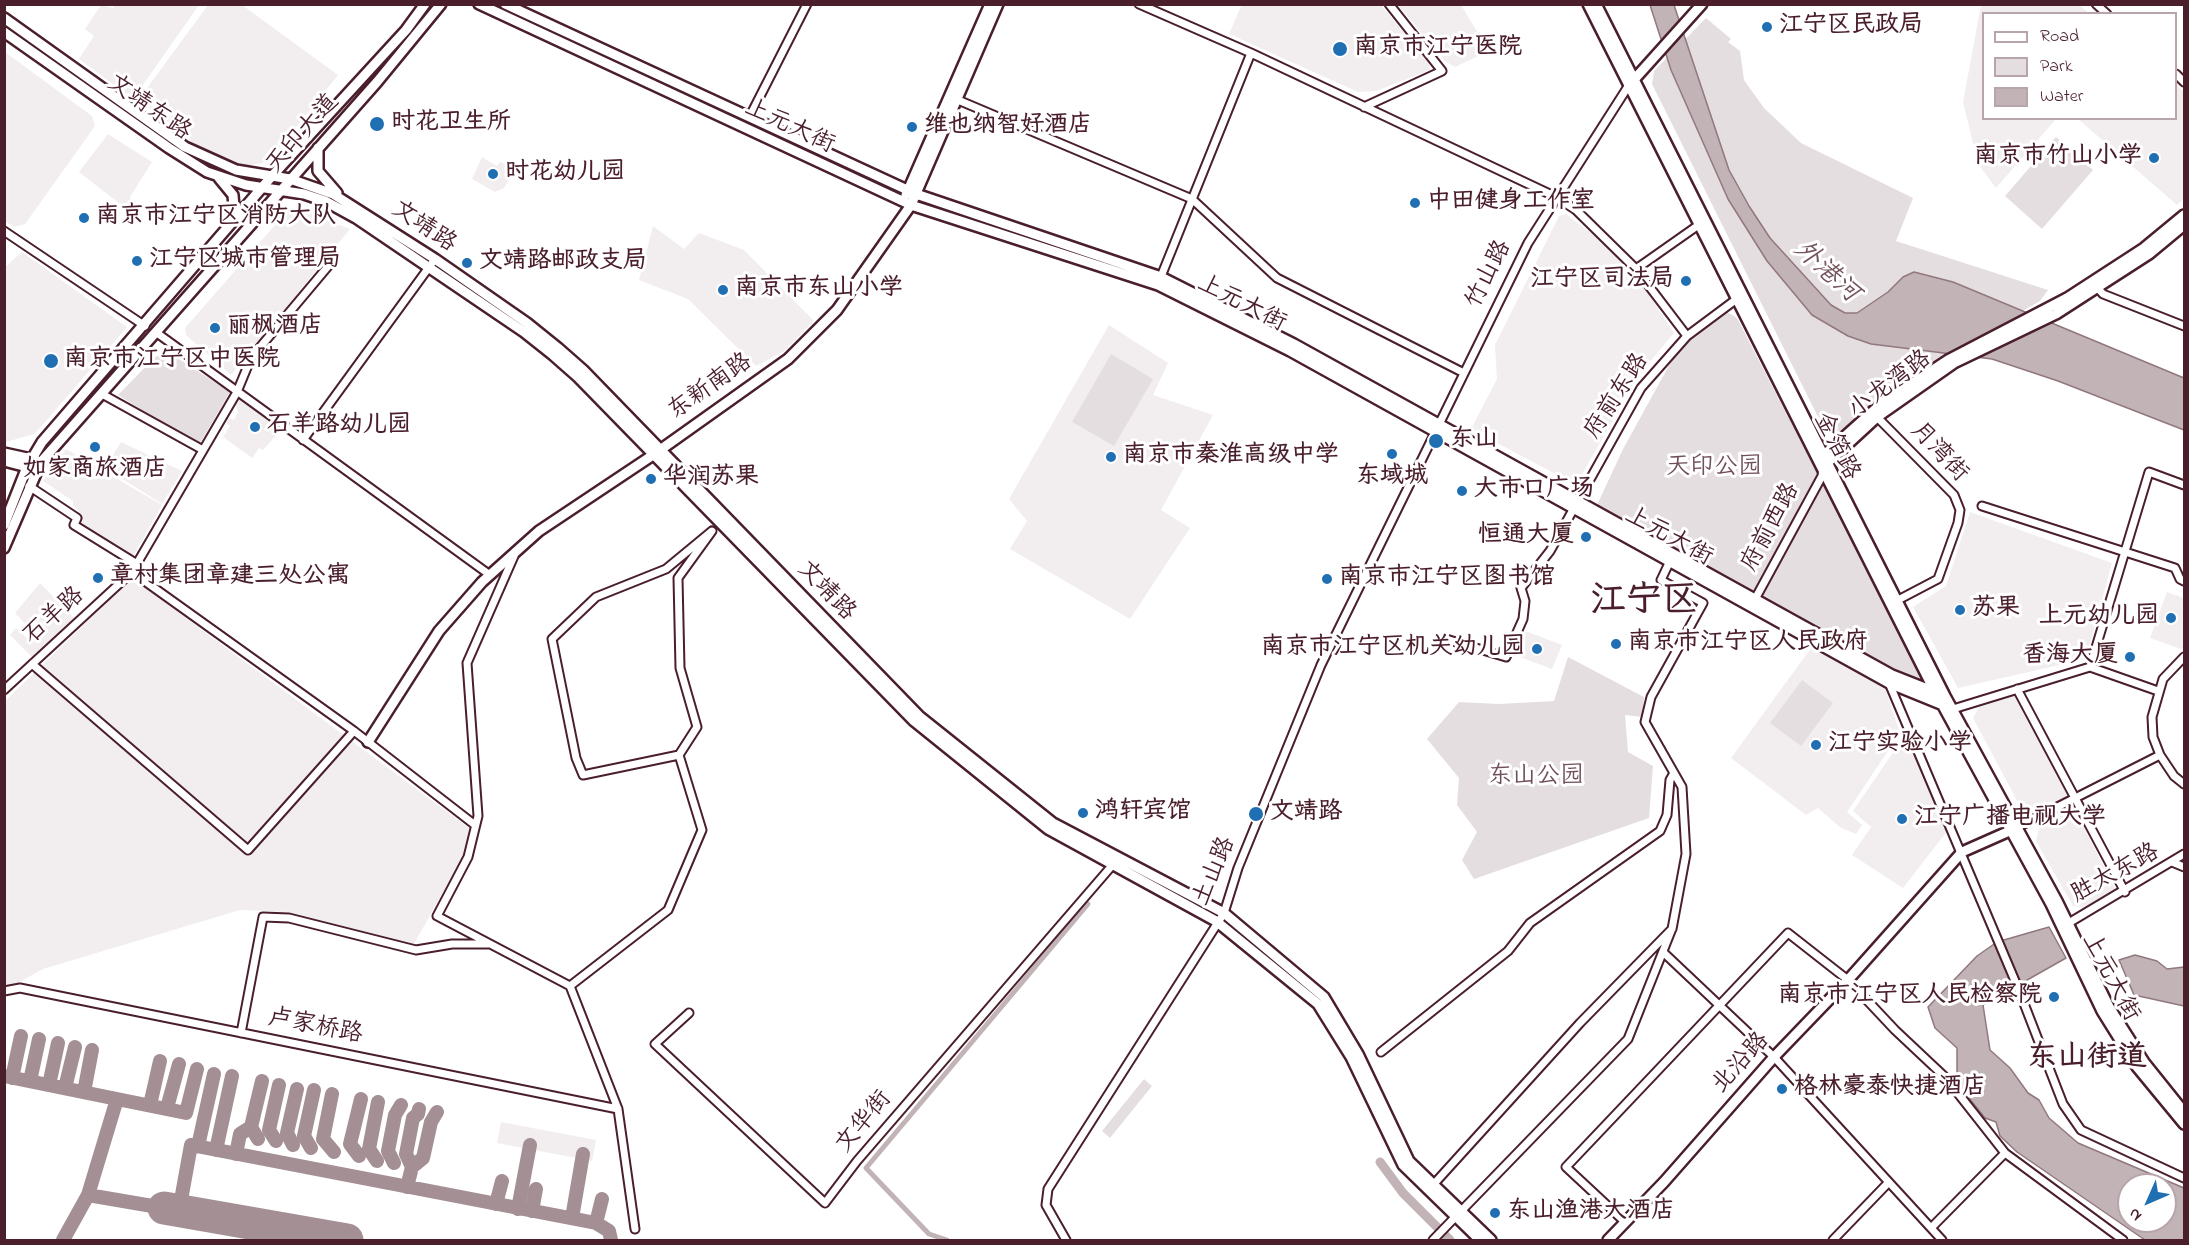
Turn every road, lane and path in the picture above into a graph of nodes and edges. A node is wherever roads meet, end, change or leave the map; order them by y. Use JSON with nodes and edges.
{"nodes":[{"id":1,"x":424,"y":4,"type":"edge"},
{"id":2,"x":441,"y":4,"type":"edge"},
{"id":3,"x":479,"y":4,"type":"edge"},
{"id":4,"x":505,"y":4,"type":"edge"},
{"id":5,"x":807,"y":4,"type":"edge"},
{"id":6,"x":990,"y":4,"type":"edge"},
{"id":7,"x":999,"y":4,"type":"edge"},
{"id":8,"x":1139,"y":4,"type":"edge"},
{"id":9,"x":1389,"y":4,"type":"edge"},
{"id":10,"x":1588,"y":4,"type":"edge"},
{"id":11,"x":1596,"y":4,"type":"edge"},
{"id":12,"x":1702,"y":4,"type":"edge"},
{"id":13,"x":4,"y":18,"type":"edge"},
{"id":14,"x":4,"y":32,"type":"edge"},
{"id":15,"x":1251,"y":53,"type":"junction"},
{"id":16,"x":1632,"y":81,"type":"junction"},
{"id":17,"x":958,"y":100,"type":"junction"},
{"id":18,"x":1364,"y":106,"type":"junction"},
{"id":19,"x":750,"y":116,"type":"junction"},
{"id":20,"x":319,"y":146,"type":"junction"},
{"id":21,"x":272,"y":176,"type":"junction"},
{"id":22,"x":218,"y":177,"type":"junction"},
{"id":23,"x":290,"y":179,"type":"junction"},
{"id":24,"x":262,"y":188,"type":"junction"},
{"id":25,"x":281,"y":190,"type":"junction"},
{"id":26,"x":912,"y":192,"type":"junction"},
{"id":27,"x":1556,"y":197,"type":"junction"},
{"id":28,"x":1191,"y":199,"type":"junction"},
{"id":29,"x":345,"y":201,"type":"junction"},
{"id":30,"x":907,"y":203,"type":"junction"},
{"id":31,"x":2184,"y":215,"type":"edge"},
{"id":32,"x":234,"y":221,"type":"junction"},
{"id":33,"x":1700,"y":224,"type":"junction"},
{"id":34,"x":2184,"y":225,"type":"edge"},
{"id":35,"x":4,"y":231,"type":"edge"},
{"id":36,"x":335,"y":258,"type":"dead end"},
{"id":37,"x":431,"y":263,"type":"junction"},
{"id":38,"x":1636,"y":269,"type":"junction"},
{"id":39,"x":1160,"y":281,"type":"junction"},
{"id":40,"x":2095,"y":285,"type":"junction"},
{"id":41,"x":1738,"y":298,"type":"junction"},
{"id":42,"x":145,"y":326,"type":"junction"},
{"id":43,"x":2184,"y":326,"type":"edge"},
{"id":44,"x":157,"y":333,"type":"junction"},
{"id":45,"x":1687,"y":336,"type":"junction"},
{"id":46,"x":1951,"y":361,"type":"junction"},
{"id":47,"x":1464,"y":373,"type":"junction"},
{"id":48,"x":237,"y":392,"type":"junction"},
{"id":49,"x":102,"y":394,"type":"junction"},
{"id":50,"x":1877,"y":417,"type":"junction"},
{"id":51,"x":1438,"y":428,"type":"junction"},
{"id":52,"x":303,"y":440,"type":"junction"},
{"id":53,"x":203,"y":450,"type":"junction"},
{"id":54,"x":655,"y":452,"type":"junction"},
{"id":55,"x":4,"y":453,"type":"edge"},
{"id":56,"x":4,"y":461,"type":"edge"},
{"id":57,"x":1825,"y":461,"type":"junction"},
{"id":58,"x":34,"y":464,"type":"junction"},
{"id":59,"x":2184,"y":485,"type":"edge"},
{"id":60,"x":29,"y":486,"type":"junction"},
{"id":61,"x":1576,"y":503,"type":"junction"},
{"id":62,"x":1982,"y":506,"type":"dead end"},
{"id":63,"x":4,"y":525,"type":"edge"},
{"id":64,"x":4,"y":548,"type":"edge"},
{"id":65,"x":2125,"y":552,"type":"junction"},
{"id":66,"x":515,"y":553,"type":"junction"},
{"id":67,"x":1670,"y":561,"type":"junction"},
{"id":68,"x":137,"y":564,"type":"junction"},
{"id":69,"x":132,"y":572,"type":"junction"},
{"id":70,"x":490,"y":575,"type":"junction"},
{"id":71,"x":2184,"y":581,"type":"edge"},
{"id":72,"x":1898,"y":600,"type":"junction"},
{"id":73,"x":1754,"y":602,"type":"junction"},
{"id":74,"x":1446,"y":639,"type":"dead end"},
{"id":75,"x":2184,"y":657,"type":"edge"},
{"id":76,"x":32,"y":664,"type":"junction"},
{"id":77,"x":2091,"y":667,"type":"junction"},
{"id":78,"x":1889,"y":683,"type":"junction"},
{"id":79,"x":1934,"y":689,"type":"junction"},
{"id":80,"x":2017,"y":689,"type":"junction"},
{"id":81,"x":4,"y":690,"type":"edge"},
{"id":82,"x":2158,"y":691,"type":"junction"},
{"id":83,"x":1944,"y":700,"type":"junction"},
{"id":84,"x":1953,"y":709,"type":"junction"},
{"id":85,"x":354,"y":731,"type":"junction"},
{"id":86,"x":368,"y":742,"type":"junction"},
{"id":87,"x":679,"y":755,"type":"junction"},
{"id":88,"x":2160,"y":755,"type":"junction"},
{"id":89,"x":1674,"y":773,"type":"junction"},
{"id":90,"x":2184,"y":784,"type":"edge"},
{"id":91,"x":2077,"y":798,"type":"junction"},
{"id":92,"x":476,"y":825,"type":"junction"},
{"id":93,"x":2014,"y":829,"type":"junction"},
{"id":94,"x":1962,"y":852,"type":"junction"},
{"id":95,"x":2184,"y":854,"type":"edge"},
{"id":96,"x":1116,"y":862,"type":"junction"},
{"id":97,"x":2172,"y":862,"type":"junction"},
{"id":98,"x":2184,"y":867,"type":"edge"},
{"id":99,"x":2125,"y":892,"type":"junction"},
{"id":100,"x":2054,"y":902,"type":"junction"},
{"id":101,"x":1224,"y":913,"type":"junction"},
{"id":102,"x":1216,"y":921,"type":"junction"},
{"id":103,"x":2067,"y":924,"type":"junction"},
{"id":104,"x":1672,"y":929,"type":"junction"},
{"id":105,"x":491,"y":944,"type":"junction"},
{"id":106,"x":1664,"y":953,"type":"junction"},
{"id":107,"x":1848,"y":980,"type":"junction"},
{"id":108,"x":570,"y":986,"type":"junction"},
{"id":109,"x":4,"y":990,"type":"edge"},
{"id":110,"x":1719,"y":1006,"type":"junction"},
{"id":111,"x":689,"y":1013,"type":"dead end"},
{"id":112,"x":241,"y":1033,"type":"junction"},
{"id":113,"x":1381,"y":1053,"type":"dead end"},
{"id":114,"x":1774,"y":1057,"type":"junction"},
{"id":115,"x":618,"y":1109,"type":"junction"},
{"id":116,"x":2184,"y":1112,"type":"edge"},
{"id":117,"x":2184,"y":1124,"type":"edge"},
{"id":118,"x":2006,"y":1154,"type":"junction"},
{"id":119,"x":2184,"y":1178,"type":"edge"},
{"id":120,"x":1888,"y":1183,"type":"junction"},
{"id":121,"x":1433,"y":1185,"type":"junction"},
{"id":122,"x":1458,"y":1217,"type":"junction"},
{"id":123,"x":1625,"y":1222,"type":"junction"},
{"id":124,"x":1931,"y":1228,"type":"junction"},
{"id":125,"x":635,"y":1229,"type":"dead end"},
{"id":126,"x":1066,"y":1240,"type":"edge"},
{"id":127,"x":1433,"y":1240,"type":"edge"},
{"id":128,"x":1480,"y":1240,"type":"edge"},
{"id":129,"x":1491,"y":1240,"type":"edge"},
{"id":130,"x":1606,"y":1240,"type":"edge"},
{"id":131,"x":1833,"y":1240,"type":"edge"},
{"id":132,"x":1942,"y":1240,"type":"edge"},
{"id":133,"x":2123,"y":1240,"type":"edge"}],
"edges":[{"from":1,"to":21,"type":"main road","name":"天印大道"},
{"from":2,"to":20,"type":"main road","name":"天印大道"},
{"from":3,"to":30,"type":"main road","name":"上元大街"},
{"from":4,"to":19,"type":"main road","name":"上元大街"},
{"from":5,"to":19,"type":"street"},
{"from":6,"to":26,"type":"main road","name":"东新南路"},
{"from":7,"to":17,"type":"main road","name":"东新南路"},
{"from":8,"to":15,"type":"street"},
{"from":9,"to":18,"type":"street"},
{"from":10,"to":16,"type":"main road","name":"金箔路"},
{"from":11,"to":16,"type":"main road","name":"金箔路"},
{"from":12,"to":16,"type":"main road","name":"竹山路"},
{"from":13,"to":21,"type":"main road","name":"文靖东路"},
{"from":14,"to":22,"type":"main road","name":"文靖东路"},
{"from":15,"to":18,"type":"street"},
{"from":15,"to":28,"type":"street"},
{"from":16,"to":27,"type":"street","name":"竹山路"},
{"from":16,"to":33,"type":"main road","name":"金箔路"},
{"from":16,"to":57,"type":"main road","name":"金箔路"},
{"from":17,"to":26,"type":"main road","name":"东新南路"},
{"from":17,"to":28,"type":"street"},
{"from":18,"to":27,"type":"street"},
{"from":19,"to":26,"type":"main road","name":"上元大街"},
{"from":20,"to":23,"type":"main road","name":"天印大道"},
{"from":20,"to":29,"type":"main road"},
{"from":21,"to":23,"type":"main road","name":"文靖路"},
{"from":21,"to":24,"type":"main road","name":"天印大道"},
{"from":22,"to":24,"type":"main road","name":"文靖东路"},
{"from":22,"to":32,"type":"main road"},
{"from":23,"to":25,"type":"main road","name":"天印大道"},
{"from":23,"to":29,"type":"main road","name":"文靖路"},
{"from":24,"to":25,"type":"main road","name":"文靖东路"},
{"from":24,"to":32,"type":"main road","name":"天印大道"},
{"from":25,"to":37,"type":"main road","name":"文靖路"},
{"from":25,"to":44,"type":"main road","name":"天印大道"},
{"from":26,"to":30,"type":"main road","name":"东新南路"},
{"from":26,"to":39,"type":"main road","name":"上元大街"},
{"from":27,"to":38,"type":"street"},
{"from":27,"to":47,"type":"street","name":"竹山路"},
{"from":28,"to":39,"type":"street"},
{"from":28,"to":47,"type":"street"},
{"from":29,"to":37,"type":"main road","name":"文靖路"},
{"from":30,"to":39,"type":"main road","name":"上元大街"},
{"from":30,"to":54,"type":"main road","name":"东新南路"},
{"from":31,"to":40,"type":"main road","name":"小龙湾路"},
{"from":32,"to":42,"type":"main road","name":"天印大道"},
{"from":33,"to":38,"type":"street"},
{"from":33,"to":41,"type":"main road","name":"金箔路"},
{"from":34,"to":40,"type":"main road","name":"小龙湾路"},
{"from":35,"to":42,"type":"street"},
{"from":36,"to":48,"type":"street","name":"石羊路"},
{"from":37,"to":52,"type":"street"},
{"from":37,"to":54,"type":"main road","name":"文靖路"},
{"from":38,"to":45,"type":"street"},
{"from":39,"to":51,"type":"main road","name":"上元大街"},
{"from":40,"to":43,"type":"street"},
{"from":40,"to":46,"type":"main road","name":"小龙湾路"},
{"from":41,"to":45,"type":"street","name":"府前东路"},
{"from":41,"to":57,"type":"main road","name":"金箔路"},
{"from":42,"to":58,"type":"main road","name":"天印大道"},
{"from":44,"to":48,"type":"street"},
{"from":44,"to":49,"type":"main road","name":"天印大道"},
{"from":45,"to":61,"type":"street","name":"府前东路"},
{"from":46,"to":50,"type":"main road","name":"小龙湾路"},
{"from":46,"to":57,"type":"main road","name":"小龙湾路"},
{"from":47,"to":51,"type":"street","name":"竹山路"},
{"from":48,"to":52,"type":"street"},
{"from":48,"to":53,"type":"street","name":"石羊路"},
{"from":49,"to":53,"type":"street"},
{"from":49,"to":58,"type":"main road","name":"天印大道"},
{"from":50,"to":57,"type":"main road","name":"小龙湾路"},
{"from":50,"to":72,"type":"street","name":"月湾街"},
{"from":51,"to":61,"type":"main road","name":"上元大街"},
{"from":51,"to":101,"type":"street","name":"土山路"},
{"from":52,"to":70,"type":"street"},
{"from":53,"to":68,"type":"street","name":"石羊路"},
{"from":54,"to":66,"type":"main road","name":"东新南路"},
{"from":54,"to":96,"type":"main road","name":"文靖路"},
{"from":55,"to":58,"type":"main road"},
{"from":56,"to":58,"type":"main road"},
{"from":57,"to":72,"type":"main road","name":"金箔路"},
{"from":57,"to":73,"type":"street","name":"府前西路"},
{"from":57,"to":79,"type":"main road","name":"金箔路"},
{"from":58,"to":60,"type":"main road","name":"天印大道"},
{"from":58,"to":63,"type":"main road","name":"天印大道"},
{"from":59,"to":65,"type":"street"},
{"from":60,"to":64,"type":"main road","name":"天印大道"},
{"from":60,"to":68,"type":"street"},
{"from":61,"to":67,"type":"main road","name":"上元大街"},
{"from":61,"to":73,"type":"main road","name":"上元大街"},
{"from":61,"to":74,"type":"street","name":"府前东路"},
{"from":62,"to":65,"type":"street"},
{"from":65,"to":71,"type":"street"},
{"from":65,"to":77,"type":"street"},
{"from":66,"to":70,"type":"main road","name":"东新南路"},
{"from":66,"to":92,"type":"street"},
{"from":67,"to":73,"type":"main road","name":"上元大街"},
{"from":67,"to":89,"type":"street"},
{"from":68,"to":69,"type":"street","name":"石羊路"},
{"from":69,"to":76,"type":"street","name":"石羊路"},
{"from":69,"to":85,"type":"street"},
{"from":70,"to":86,"type":"main road","name":"东新南路"},
{"from":72,"to":83,"type":"main road","name":"金箔路"},
{"from":73,"to":78,"type":"main road","name":"上元大街"},
{"from":73,"to":79,"type":"main road","name":"上元大街"},
{"from":75,"to":82,"type":"street"},
{"from":76,"to":81,"type":"street","name":"石羊路"},
{"from":76,"to":85,"type":"street"},
{"from":77,"to":80,"type":"street"},
{"from":77,"to":82,"type":"street"},
{"from":78,"to":83,"type":"main road","name":"上元大街"},
{"from":78,"to":94,"type":"street"},
{"from":79,"to":83,"type":"main road","name":"上元大街"},
{"from":80,"to":84,"type":"street"},
{"from":80,"to":91,"type":"street"},
{"from":82,"to":88,"type":"street"},
{"from":83,"to":84,"type":"main road","name":"金箔路"},
{"from":83,"to":93,"type":"main road","name":"金箔路"},
{"from":84,"to":93,"type":"main road","name":"金箔路"},
{"from":85,"to":86,"type":"street"},
{"from":86,"to":92,"type":"street"},
{"from":87,"to":87,"type":"street"},
{"from":87,"to":108,"type":"street"},
{"from":88,"to":90,"type":"street"},
{"from":88,"to":91,"type":"street"},
{"from":89,"to":104,"type":"street"},
{"from":89,"to":113,"type":"street"},
{"from":91,"to":93,"type":"street"},
{"from":91,"to":99,"type":"street"},
{"from":92,"to":105,"type":"street"},
{"from":93,"to":94,"type":"main road","name":"北沿路"},
{"from":93,"to":100,"type":"main road","name":"金箔路"},
{"from":94,"to":107,"type":"main road","name":"北沿路"},
{"from":94,"to":119,"type":"street"},
{"from":95,"to":97,"type":"street"},
{"from":96,"to":101,"type":"main road","name":"文靖路"},
{"from":96,"to":102,"type":"main road","name":"文靖路"},
{"from":96,"to":111,"type":"street","name":"文华街"},
{"from":97,"to":98,"type":"street","name":"胜太东路"},
{"from":97,"to":99,"type":"street","name":"胜太东路"},
{"from":99,"to":103,"type":"street","name":"胜太东路"},
{"from":100,"to":103,"type":"main road","name":"上元大街"},
{"from":100,"to":117,"type":"main road","name":"上元大街"},
{"from":101,"to":102,"type":"street","name":"土山路"},
{"from":101,"to":121,"type":"main road","name":"文靖路"},
{"from":102,"to":122,"type":"main road","name":"文靖路"},
{"from":102,"to":126,"type":"street","name":"土山路"},
{"from":103,"to":116,"type":"main road","name":"上元大街"},
{"from":104,"to":106,"type":"street"},
{"from":104,"to":121,"type":"street"},
{"from":105,"to":108,"type":"street"},
{"from":105,"to":112,"type":"street"},
{"from":106,"to":110,"type":"street"},
{"from":106,"to":122,"type":"street"},
{"from":107,"to":110,"type":"street"},
{"from":107,"to":114,"type":"main road","name":"北沿路"},
{"from":107,"to":118,"type":"street"},
{"from":108,"to":115,"type":"street"},
{"from":109,"to":112,"type":"street","name":"卢家桥路"},
{"from":110,"to":114,"type":"street"},
{"from":110,"to":123,"type":"street"},
{"from":112,"to":115,"type":"street","name":"卢家桥路"},
{"from":114,"to":120,"type":"street"},
{"from":114,"to":123,"type":"main road","name":"北沿路"},
{"from":115,"to":125,"type":"street"},
{"from":118,"to":124,"type":"street"},
{"from":118,"to":133,"type":"street"},
{"from":120,"to":124,"type":"street"},
{"from":120,"to":131,"type":"street"},
{"from":121,"to":122,"type":"main road","name":"文靖路"},
{"from":122,"to":127,"type":"street"},
{"from":122,"to":128,"type":"main road","name":"文靖路"},
{"from":122,"to":129,"type":"main road","name":"文靖路"},
{"from":123,"to":130,"type":"main road","name":"北沿路"},
{"from":124,"to":132,"type":"street"}]}
